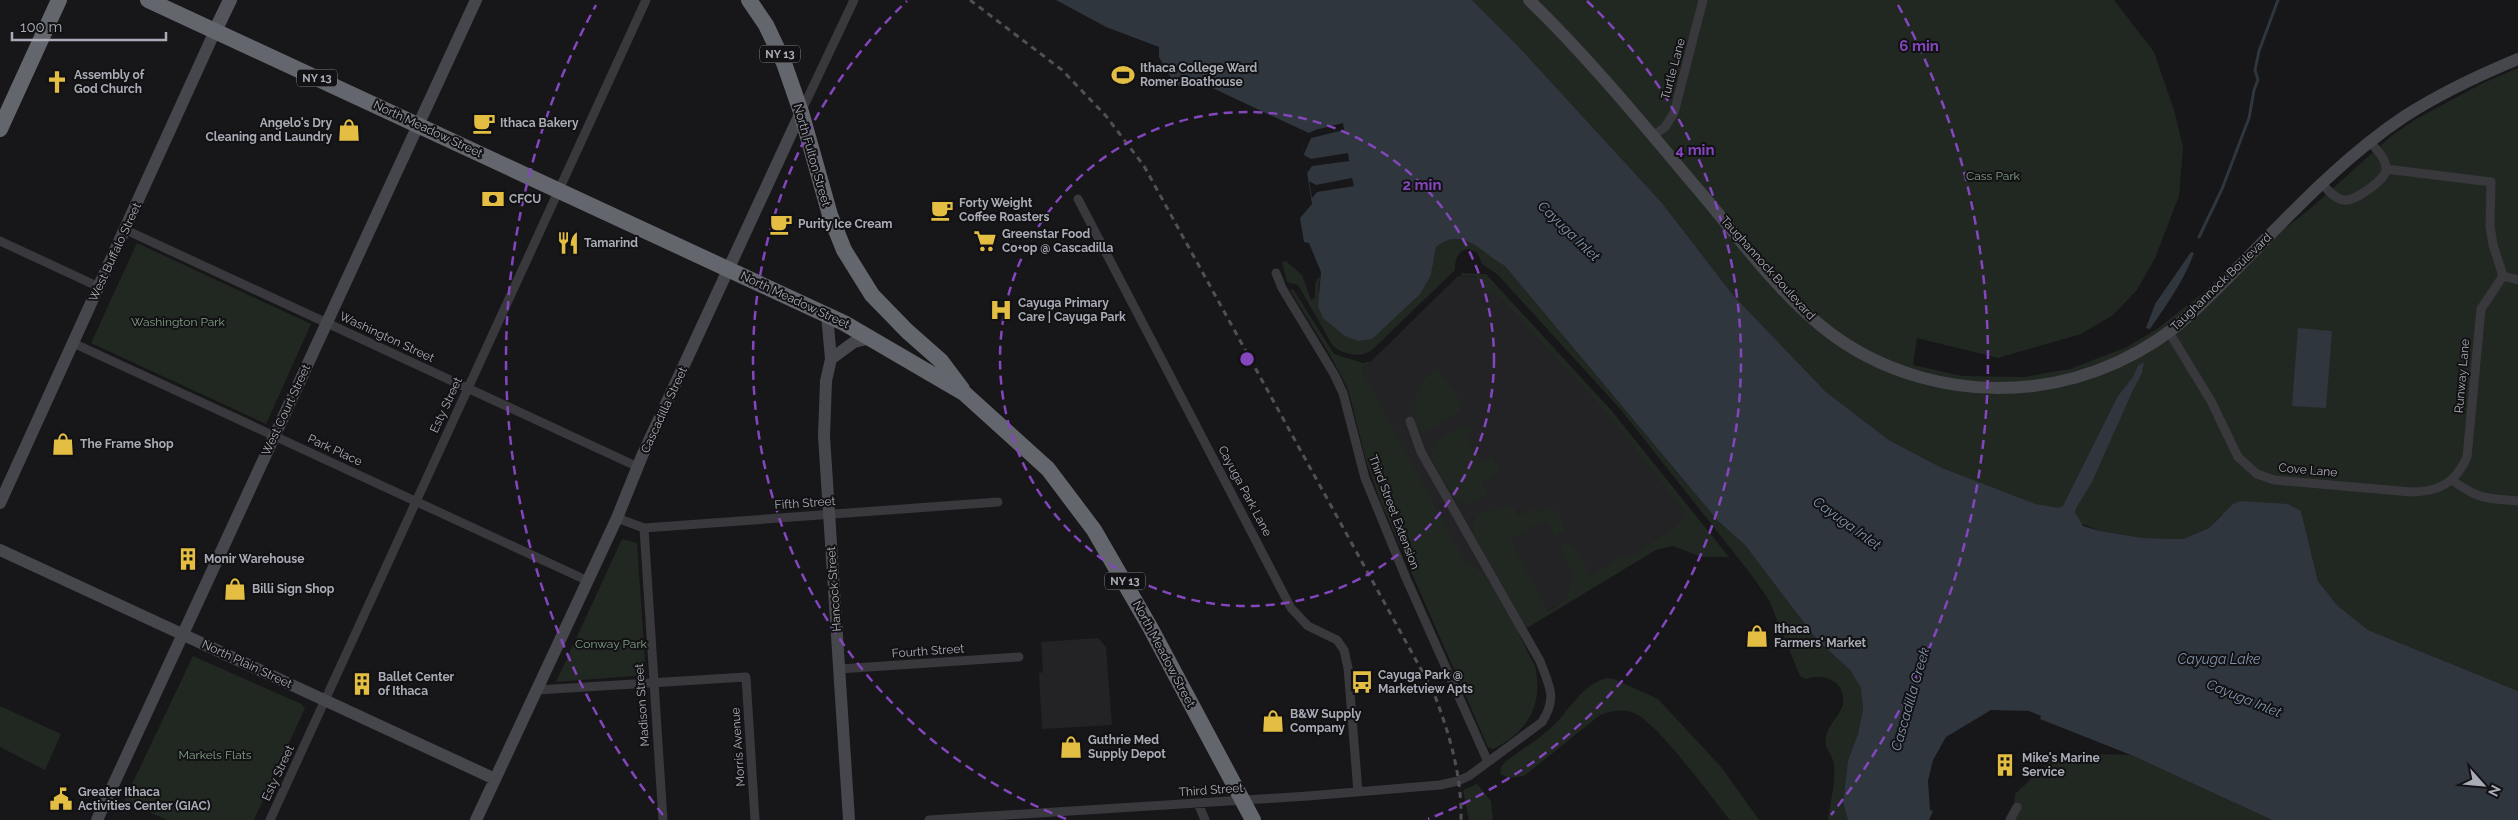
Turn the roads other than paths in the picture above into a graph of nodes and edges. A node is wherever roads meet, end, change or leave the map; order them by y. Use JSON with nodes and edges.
{"nodes":[{"id":1,"x":58,"y":0,"type":"edge"},
{"id":2,"x":148,"y":0,"type":"edge"},
{"id":3,"x":230,"y":0,"type":"edge"},
{"id":4,"x":476,"y":0,"type":"edge"},
{"id":5,"x":646,"y":0,"type":"edge"},
{"id":6,"x":749,"y":0,"type":"edge"},
{"id":7,"x":854,"y":0,"type":"edge"},
{"id":8,"x":1529,"y":0,"type":"edge"},
{"id":9,"x":1703,"y":0,"type":"edge"},
{"id":10,"x":216,"y":31,"type":"junction"},
{"id":11,"x":2518,"y":59,"type":"edge"},
{"id":12,"x":801,"y":112,"type":"junction"},
{"id":13,"x":418,"y":124,"type":"junction"},
{"id":14,"x":0,"y":129,"type":"edge"},
{"id":15,"x":1653,"y":136,"type":"junction"},
{"id":16,"x":2370,"y":142,"type":"junction"},
{"id":17,"x":2386,"y":170,"type":"junction"},
{"id":18,"x":2322,"y":184,"type":"junction"},
{"id":19,"x":559,"y":189,"type":"junction"},
{"id":20,"x":1078,"y":199,"type":"dead end"},
{"id":21,"x":126,"y":230,"type":"junction"},
{"id":22,"x":0,"y":241,"type":"edge"},
{"id":23,"x":728,"y":269,"type":"junction"},
{"id":24,"x":1276,"y":273,"type":"dead end"},
{"id":25,"x":2503,"y":276,"type":"junction"},
{"id":26,"x":2518,"y":280,"type":"edge"},
{"id":27,"x":99,"y":287,"type":"junction"},
{"id":28,"x":827,"y":315,"type":"junction"},
{"id":29,"x":326,"y":323,"type":"junction"},
{"id":30,"x":2169,"y":332,"type":"junction"},
{"id":31,"x":871,"y":338,"type":"junction"},
{"id":32,"x":73,"y":343,"type":"junction"},
{"id":33,"x":831,"y":359,"type":"junction"},
{"id":34,"x":468,"y":388,"type":"junction"},
{"id":35,"x":964,"y":393,"type":"junction"},
{"id":36,"x":1410,"y":421,"type":"dead end"},
{"id":37,"x":274,"y":436,"type":"junction"},
{"id":38,"x":638,"y":467,"type":"junction"},
{"id":39,"x":2452,"y":480,"type":"junction"},
{"id":40,"x":416,"y":501,"type":"junction"},
{"id":41,"x":2518,"y":501,"type":"edge"},
{"id":42,"x":998,"y":502,"type":"dead end"},
{"id":43,"x":0,"y":503,"type":"edge"},
{"id":44,"x":829,"y":514,"type":"junction"},
{"id":45,"x":617,"y":518,"type":"junction"},
{"id":46,"x":644,"y":528,"type":"junction"},
{"id":47,"x":0,"y":550,"type":"edge"},
{"id":48,"x":586,"y":580,"type":"junction"},
{"id":49,"x":182,"y":635,"type":"junction"},
{"id":50,"x":1019,"y":657,"type":"dead end"},
{"id":51,"x":839,"y":669,"type":"junction"},
{"id":52,"x":653,"y":682,"type":"junction"},
{"id":53,"x":537,"y":690,"type":"junction"},
{"id":54,"x":325,"y":700,"type":"junction"},
{"id":55,"x":1488,"y":762,"type":"junction"},
{"id":56,"x":494,"y":779,"type":"junction"},
{"id":57,"x":1358,"y":792,"type":"junction"},
{"id":58,"x":1242,"y":800,"type":"junction"},
{"id":59,"x":1198,"y":804,"type":"junction"},
{"id":60,"x":2016,"y":807,"type":"dead end"},
{"id":61,"x":1033,"y":816,"type":"edge"},
{"id":62,"x":97,"y":820,"type":"edge"},
{"id":63,"x":270,"y":820,"type":"edge"},
{"id":64,"x":476,"y":820,"type":"edge"},
{"id":65,"x":662,"y":820,"type":"edge"},
{"id":66,"x":755,"y":820,"type":"edge"},
{"id":67,"x":849,"y":820,"type":"edge"},
{"id":68,"x":929,"y":820,"type":"edge"},
{"id":69,"x":1205,"y":820,"type":"edge"},
{"id":70,"x":1253,"y":820,"type":"edge"},
{"id":71,"x":2010,"y":820,"type":"edge"}],
"edges":[{"from":1,"to":14,"type":"highway"},
{"from":2,"to":10,"type":"highway","name":"North Meadow Street","number":"NY 13"},
{"from":3,"to":10,"type":"main road","name":"West Buffalo Street"},
{"from":4,"to":13,"type":"street","name":"West Court Street"},
{"from":5,"to":19,"type":"street","name":"Esty Street"},
{"from":6,"to":12,"type":"highway","name":"North Fulton Street","number":"NY 13"},
{"from":7,"to":12,"type":"street","name":"Cascadilla Street"},
{"from":8,"to":15,"type":"street","name":"Taughannock Boulevard"},
{"from":9,"to":15,"type":"street","name":"Turtle Lane"},
{"from":10,"to":13,"type":"highway","name":"North Meadow Street","number":"NY 13"},
{"from":10,"to":21,"type":"street","name":"West Buffalo Street"},
{"from":11,"to":16,"type":"street","name":"Taughannock Boulevard"},
{"from":12,"to":23,"type":"street","name":"Cascadilla Street"},
{"from":12,"to":35,"type":"highway","name":"North Fulton Street","number":"NY 13"},
{"from":13,"to":19,"type":"highway","name":"North Meadow Street","number":"NY 13"},
{"from":13,"to":29,"type":"street","name":"West Court Street"},
{"from":15,"to":30,"type":"street","name":"Taughannock Boulevard"},
{"from":16,"to":17,"type":"street"},
{"from":16,"to":18,"type":"street","name":"Taughannock Boulevard"},
{"from":17,"to":18,"type":"street"},
{"from":17,"to":25,"type":"street"},
{"from":18,"to":30,"type":"street","name":"Taughannock Boulevard"},
{"from":19,"to":23,"type":"highway","name":"North Meadow Street","number":"NY 13"},
{"from":19,"to":34,"type":"street","name":"Esty Street"},
{"from":20,"to":57,"type":"street","name":"Cayuga Park Lane"},
{"from":21,"to":27,"type":"street","name":"West Buffalo Street"},
{"from":21,"to":29,"type":"street","name":"Washington Street"},
{"from":22,"to":27,"type":"street"},
{"from":23,"to":28,"type":"highway","name":"North Meadow Street","number":"NY 13"},
{"from":23,"to":38,"type":"street","name":"Cascadilla Street"},
{"from":24,"to":55,"type":"street","name":"Third Street Extension"},
{"from":25,"to":26,"type":"street"},
{"from":25,"to":39,"type":"street","name":"Runway Lane"},
{"from":27,"to":32,"type":"street","name":"West Buffalo Street"},
{"from":28,"to":31,"type":"highway","name":"North Meadow Street","number":"NY 13"},
{"from":28,"to":33,"type":"street","name":"Hancock Street"},
{"from":29,"to":34,"type":"street","name":"Washington Street"},
{"from":29,"to":37,"type":"street","name":"West Court Street"},
{"from":30,"to":39,"type":"street","name":"Cove Lane"},
{"from":31,"to":33,"type":"street"},
{"from":31,"to":35,"type":"highway","name":"North Meadow Street","number":"NY 13"},
{"from":32,"to":37,"type":"street","name":"Park Place"},
{"from":32,"to":43,"type":"street","name":"West Buffalo Street"},
{"from":33,"to":44,"type":"street","name":"Hancock Street"},
{"from":34,"to":38,"type":"street","name":"Washington Street"},
{"from":34,"to":40,"type":"street","name":"Esty Street"},
{"from":35,"to":58,"type":"highway","name":"North Meadow Street","number":"NY 13"},
{"from":36,"to":55,"type":"street","name":"Third Street"},
{"from":37,"to":40,"type":"street","name":"Park Place"},
{"from":37,"to":49,"type":"street","name":"West Court Street"},
{"from":38,"to":45,"type":"street","name":"Cascadilla Street"},
{"from":39,"to":41,"type":"street"},
{"from":40,"to":48,"type":"street","name":"Park Place"},
{"from":40,"to":54,"type":"street","name":"Esty Street"},
{"from":42,"to":44,"type":"street","name":"Fifth Street"},
{"from":44,"to":46,"type":"street","name":"Fifth Street"},
{"from":44,"to":51,"type":"street","name":"Hancock Street"},
{"from":45,"to":46,"type":"street","name":"Fifth Street"},
{"from":45,"to":48,"type":"street","name":"Cascadilla Street"},
{"from":46,"to":52,"type":"street","name":"Madison Street"},
{"from":47,"to":49,"type":"street","name":"North Plain Street"},
{"from":48,"to":53,"type":"street","name":"Cascadilla Street"},
{"from":49,"to":54,"type":"street","name":"North Plain Street"},
{"from":49,"to":62,"type":"street","name":"West Court Street"},
{"from":50,"to":51,"type":"street","name":"Fourth Street"},
{"from":51,"to":67,"type":"street","name":"Hancock Street"},
{"from":52,"to":53,"type":"street"},
{"from":52,"to":65,"type":"street","name":"Madison Street"},
{"from":52,"to":66,"type":"street","name":"Morris Avenue"},
{"from":53,"to":56,"type":"street","name":"Cascadilla Street"},
{"from":54,"to":56,"type":"street","name":"North Plain Street"},
{"from":54,"to":63,"type":"street","name":"Esty Street"},
{"from":55,"to":57,"type":"street","name":"Third Street"},
{"from":56,"to":64,"type":"street","name":"Cascadilla Street"},
{"from":57,"to":58,"type":"street","name":"Third Street"},
{"from":58,"to":59,"type":"street","name":"Third Street"},
{"from":58,"to":70,"type":"highway","name":"North Meadow Street","number":"NY 13"},
{"from":59,"to":61,"type":"street","name":"Third Street"},
{"from":59,"to":69,"type":"street"},
{"from":60,"to":71,"type":"street"},
{"from":61,"to":68,"type":"street","name":"Third Street"}]}
